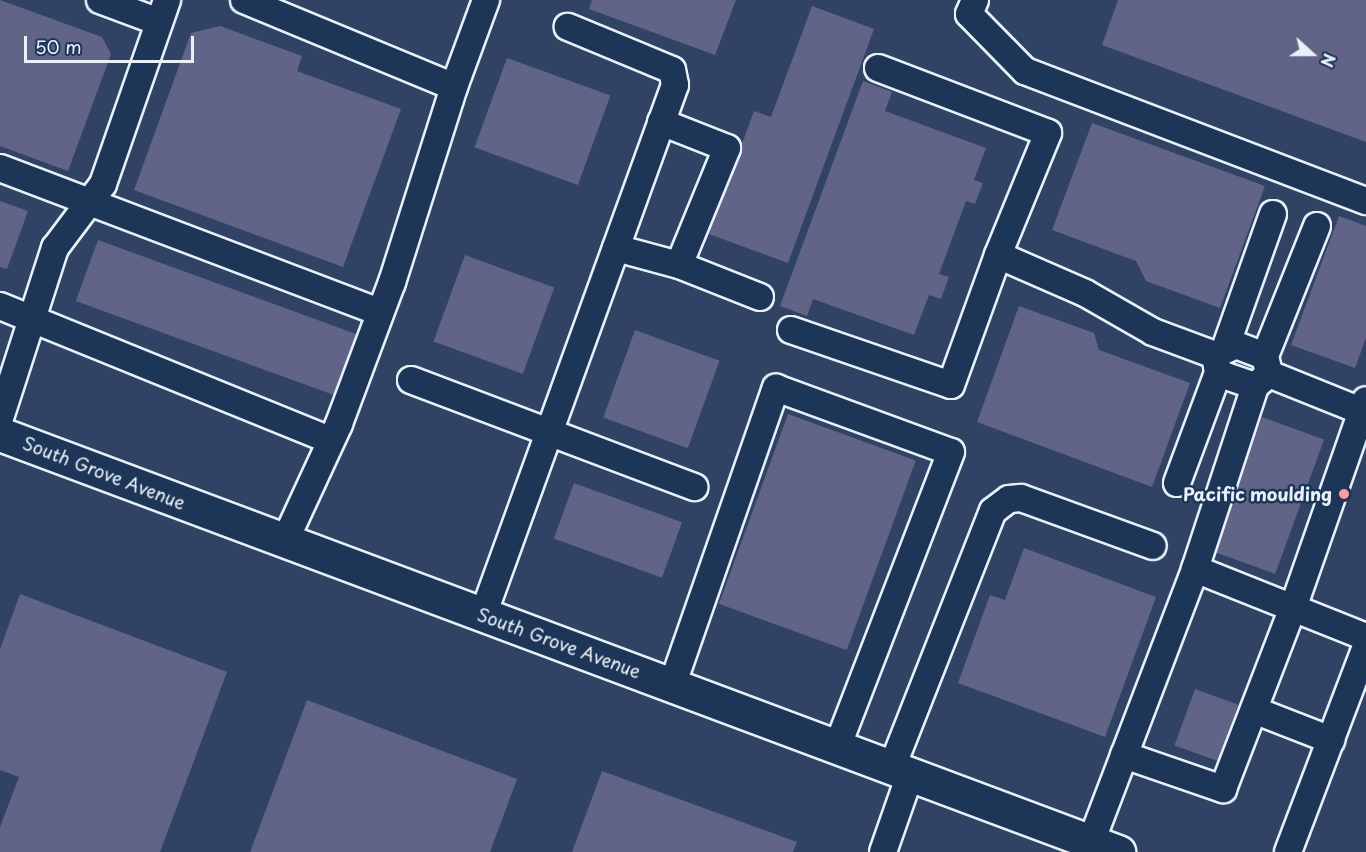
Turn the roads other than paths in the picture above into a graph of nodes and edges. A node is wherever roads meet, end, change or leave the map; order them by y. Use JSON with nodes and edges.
{"nodes":[{"id":1,"x":100,"y":0,"type":"edge"},
{"id":2,"x":244,"y":0,"type":"edge"},
{"id":3,"x":486,"y":0,"type":"edge"},
{"id":4,"x":975,"y":0,"type":"edge"},
{"id":5,"x":163,"y":11,"type":"edge"},
{"id":6,"x":568,"y":27,"type":"dead end"},
{"id":7,"x":878,"y":68,"type":"dead end"},
{"id":8,"x":454,"y":87,"type":"junction"},
{"id":9,"x":661,"y":122,"type":"junction"},
{"id":10,"x":0,"y":168,"type":"edge"},
{"id":11,"x":90,"y":201,"type":"junction"},
{"id":12,"x":1366,"y":201,"type":"edge"},
{"id":13,"x":1274,"y":214,"type":"dead end"},
{"id":14,"x":1317,"y":226,"type":"dead end"},
{"id":15,"x":616,"y":248,"type":"junction"},
{"id":16,"x":998,"y":255,"type":"junction"},
{"id":17,"x":679,"y":265,"type":"junction"},
{"id":18,"x":760,"y":297,"type":"dead end"},
{"id":19,"x":0,"y":306,"type":"edge"},
{"id":20,"x":380,"y":312,"type":"junction"},
{"id":21,"x":33,"y":316,"type":"junction"},
{"id":22,"x":791,"y":330,"type":"dead end"},
{"id":23,"x":1219,"y":358,"type":"junction"},
{"id":24,"x":1263,"y":372,"type":"junction"},
{"id":25,"x":411,"y":380,"type":"dead end"},
{"id":26,"x":1365,"y":408,"type":"edge"},
{"id":27,"x":0,"y":418,"type":"edge"},
{"id":28,"x":550,"y":431,"type":"junction"},
{"id":29,"x":0,"y":434,"type":"edge"},
{"id":30,"x":330,"y":440,"type":"junction"},
{"id":31,"x":1177,"y":483,"type":"dead end"},
{"id":32,"x":694,"y":487,"type":"dead end"},
{"id":33,"x":285,"y":541,"type":"junction"},
{"id":34,"x":1153,"y":546,"type":"dead end"},
{"id":35,"x":1196,"y":569,"type":"junction"},
{"id":36,"x":1293,"y":608,"type":"junction"},
{"id":37,"x":483,"y":615,"type":"junction"},
{"id":38,"x":1366,"y":637,"type":"edge"},
{"id":39,"x":1366,"y":647,"type":"edge"},
{"id":40,"x":672,"y":686,"type":"junction"},
{"id":41,"x":1359,"y":689,"type":"edge"},
{"id":42,"x":1254,"y":710,"type":"junction"},
{"id":43,"x":1331,"y":740,"type":"junction"},
{"id":44,"x":837,"y":747,"type":"junction"},
{"id":45,"x":1124,"y":755,"type":"junction"},
{"id":46,"x":901,"y":771,"type":"junction"},
{"id":47,"x":1105,"y":847,"type":"edge"},
{"id":48,"x":883,"y":852,"type":"edge"},
{"id":49,"x":1288,"y":852,"type":"edge"}],
"edges":[{"from":1,"to":5,"type":"street"},
{"from":2,"to":8,"type":"street"},
{"from":3,"to":8,"type":"street"},
{"from":4,"to":12,"type":"street"},
{"from":5,"to":11,"type":"street"},
{"from":6,"to":9,"type":"street"},
{"from":7,"to":16,"type":"street"},
{"from":8,"to":20,"type":"street"},
{"from":9,"to":15,"type":"street"},
{"from":9,"to":17,"type":"street"},
{"from":10,"to":11,"type":"street"},
{"from":11,"to":20,"type":"street"},
{"from":11,"to":21,"type":"street"},
{"from":13,"to":23,"type":"street"},
{"from":14,"to":24,"type":"street"},
{"from":15,"to":17,"type":"street"},
{"from":15,"to":28,"type":"street"},
{"from":16,"to":22,"type":"street"},
{"from":16,"to":23,"type":"street"},
{"from":17,"to":18,"type":"street"},
{"from":19,"to":21,"type":"street"},
{"from":20,"to":30,"type":"street"},
{"from":21,"to":27,"type":"street"},
{"from":21,"to":30,"type":"street"},
{"from":23,"to":24,"type":"street"},
{"from":23,"to":24,"type":"street"},
{"from":23,"to":31,"type":"street"},
{"from":24,"to":26,"type":"street"},
{"from":24,"to":35,"type":"street"},
{"from":25,"to":28,"type":"street"},
{"from":26,"to":36,"type":"street"},
{"from":28,"to":32,"type":"street"},
{"from":28,"to":37,"type":"street"},
{"from":29,"to":33,"type":"main road","name":"South Grove Avenue"},
{"from":30,"to":33,"type":"street"},
{"from":33,"to":37,"type":"main road","name":"South Grove Avenue"},
{"from":34,"to":46,"type":"street"},
{"from":35,"to":36,"type":"street"},
{"from":35,"to":45,"type":"street"},
{"from":36,"to":38,"type":"street"},
{"from":36,"to":42,"type":"street"},
{"from":37,"to":40,"type":"main road","name":"South Grove Avenue"},
{"from":39,"to":41,"type":"street"},
{"from":40,"to":44,"type":"main road","name":"South Grove Avenue"},
{"from":40,"to":44,"type":"street"},
{"from":41,"to":43,"type":"street"},
{"from":42,"to":43,"type":"street"},
{"from":42,"to":45,"type":"street"},
{"from":43,"to":49,"type":"street"},
{"from":44,"to":46,"type":"main road","name":"South Grove Avenue"},
{"from":45,"to":47,"type":"street"},
{"from":46,"to":47,"type":"main road","name":"South Grove Avenue"},
{"from":46,"to":48,"type":"street"}]}
